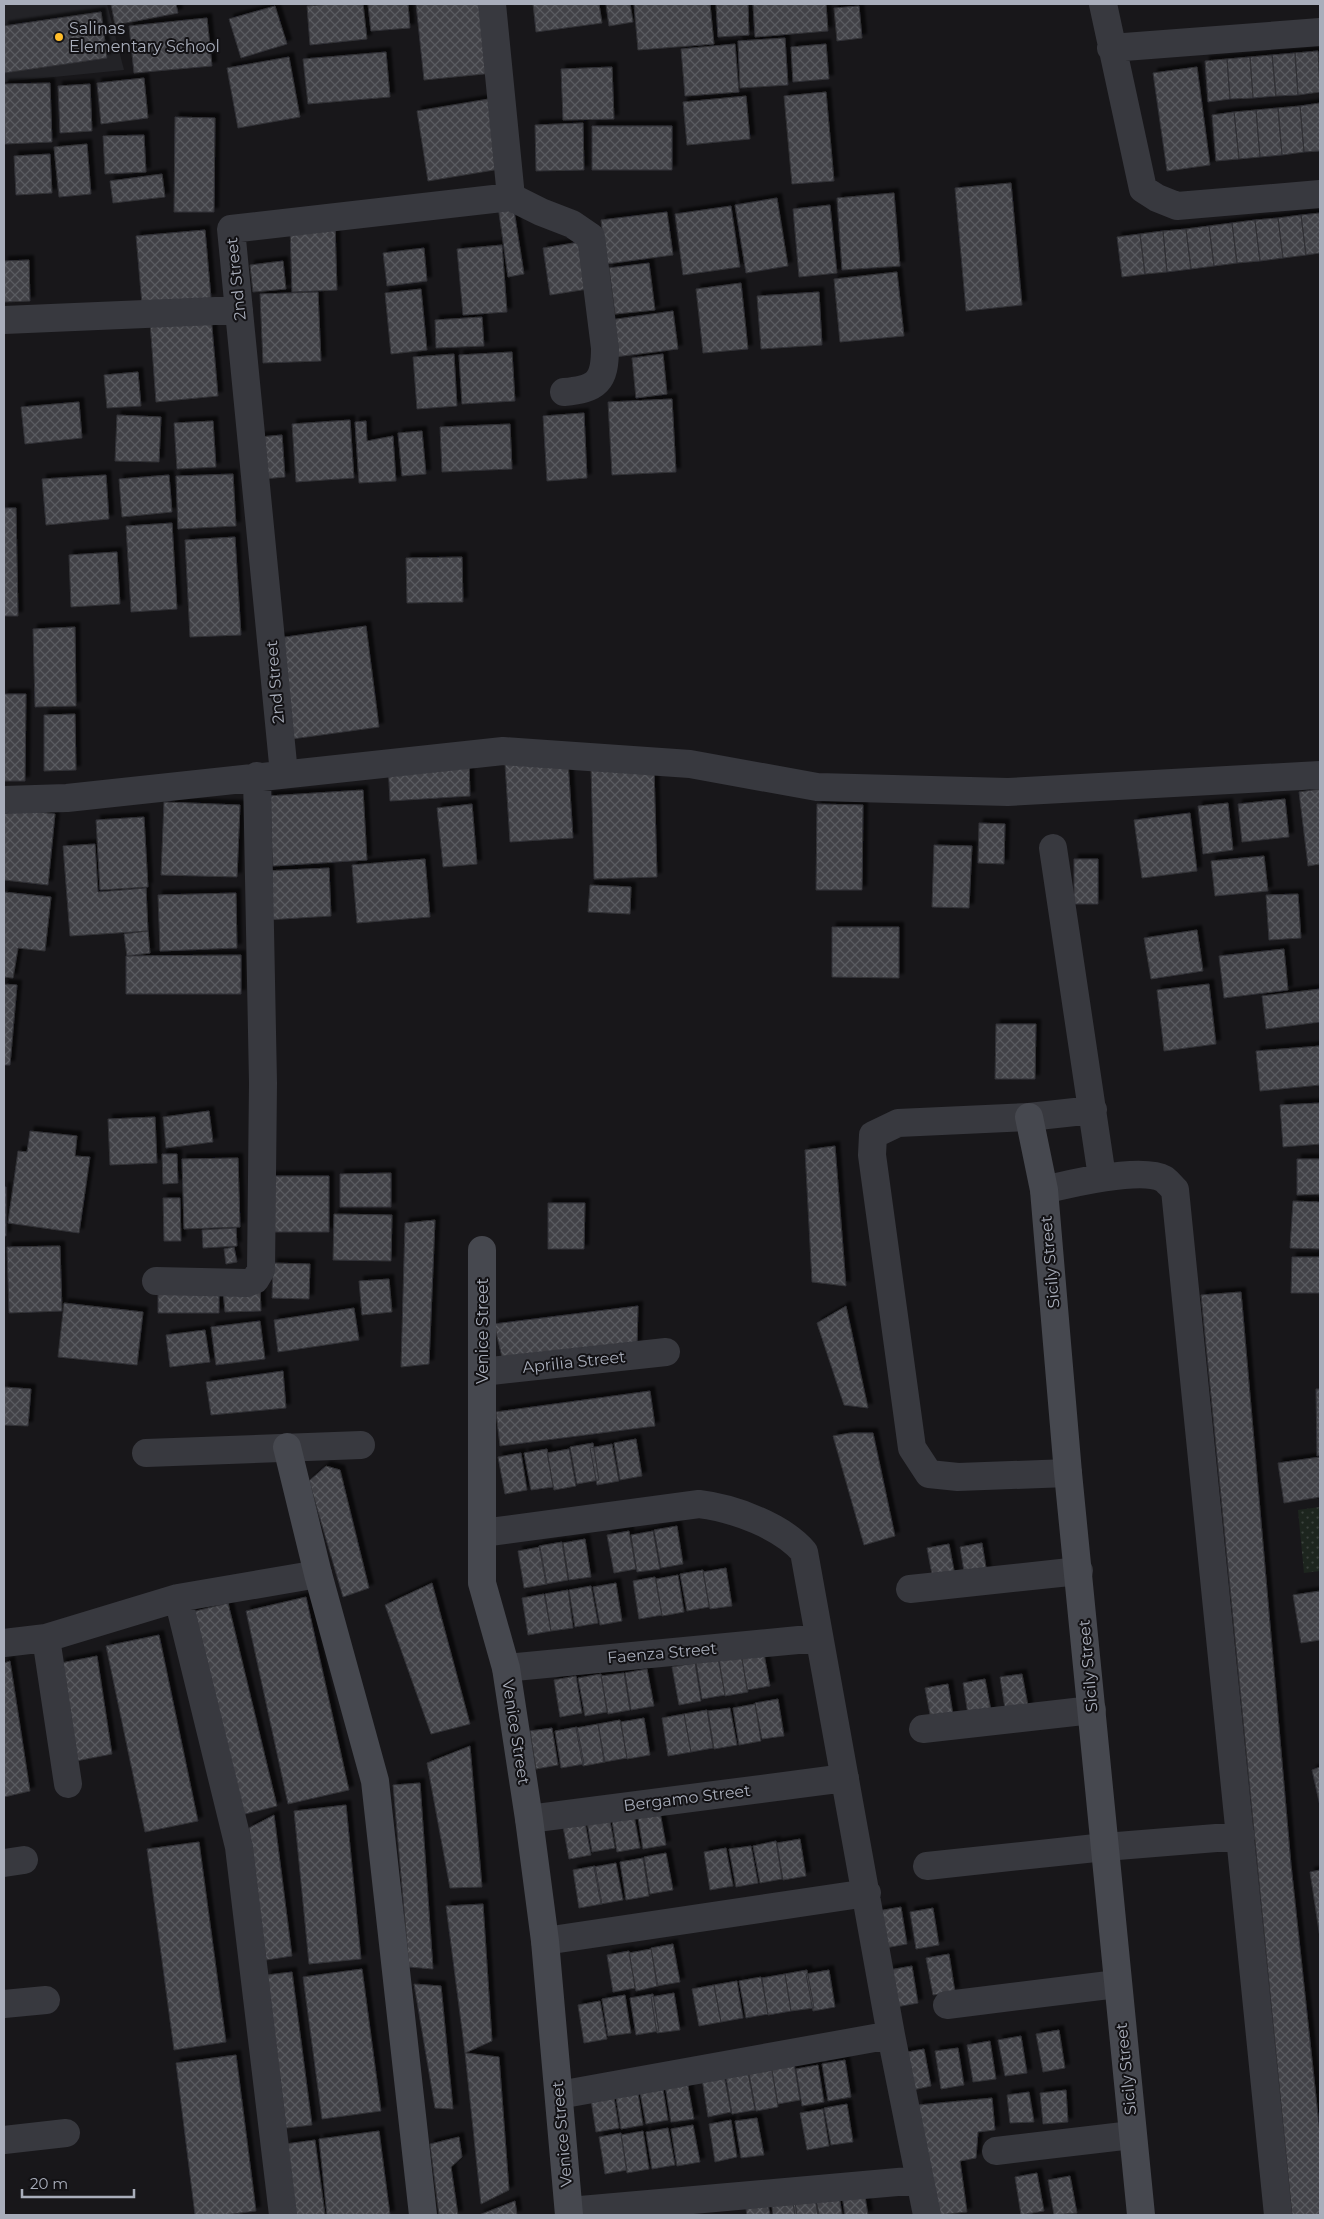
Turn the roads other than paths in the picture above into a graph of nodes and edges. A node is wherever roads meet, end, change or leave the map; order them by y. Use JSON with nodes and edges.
{"nodes":[{"id":1,"x":492,"y":4,"type":"edge"},
{"id":2,"x":1103,"y":4,"type":"edge"},
{"id":3,"x":1320,"y":32,"type":"edge"},
{"id":4,"x":1111,"y":48,"type":"junction"},
{"id":5,"x":1320,"y":194,"type":"edge"},
{"id":6,"x":511,"y":197,"type":"junction"},
{"id":7,"x":239,"y":310,"type":"junction"},
{"id":8,"x":4,"y":320,"type":"edge"},
{"id":9,"x":564,"y":392,"type":"dead end"},
{"id":10,"x":284,"y":774,"type":"junction"},
{"id":11,"x":1320,"y":775,"type":"edge"},
{"id":12,"x":257,"y":776,"type":"junction"},
{"id":13,"x":4,"y":800,"type":"edge"},
{"id":14,"x":1053,"y":848,"type":"dead end"},
{"id":15,"x":1093,"y":1110,"type":"junction"},
{"id":16,"x":1029,"y":1117,"type":"junction"},
{"id":17,"x":1102,"y":1177,"type":"junction"},
{"id":18,"x":1044,"y":1190,"type":"junction"},
{"id":19,"x":482,"y":1250,"type":"dead end"},
{"id":20,"x":156,"y":1282,"type":"dead end"},
{"id":21,"x":666,"y":1352,"type":"dead end"},
{"id":22,"x":482,"y":1372,"type":"junction"},
{"id":23,"x":361,"y":1446,"type":"dead end"},
{"id":24,"x":287,"y":1447,"type":"junction"},
{"id":25,"x":146,"y":1454,"type":"dead end"},
{"id":26,"x":1068,"y":1473,"type":"junction"},
{"id":27,"x":482,"y":1534,"type":"junction"},
{"id":28,"x":1079,"y":1571,"type":"junction"},
{"id":29,"x":318,"y":1574,"type":"junction"},
{"id":30,"x":910,"y":1589,"type":"dead end"},
{"id":31,"x":178,"y":1598,"type":"junction"},
{"id":32,"x":46,"y":1638,"type":"junction"},
{"id":33,"x":819,"y":1638,"type":"junction"},
{"id":34,"x":4,"y":1643,"type":"edge"},
{"id":35,"x":506,"y":1668,"type":"junction"},
{"id":36,"x":1092,"y":1710,"type":"junction"},
{"id":37,"x":923,"y":1730,"type":"dead end"},
{"id":38,"x":845,"y":1778,"type":"junction"},
{"id":39,"x":68,"y":1784,"type":"dead end"},
{"id":40,"x":529,"y":1819,"type":"junction"},
{"id":41,"x":1241,"y":1836,"type":"junction"},
{"id":42,"x":1105,"y":1847,"type":"junction"},
{"id":43,"x":927,"y":1866,"type":"dead end"},
{"id":44,"x":867,"y":1893,"type":"junction"},
{"id":45,"x":545,"y":1940,"type":"junction"},
{"id":46,"x":1117,"y":1984,"type":"junction"},
{"id":47,"x":46,"y":2000,"type":"dead end"},
{"id":48,"x":4,"y":2004,"type":"edge"},
{"id":49,"x":947,"y":2005,"type":"dead end"},
{"id":50,"x":891,"y":2035,"type":"junction"},
{"id":51,"x":559,"y":2095,"type":"junction"},
{"id":52,"x":66,"y":2134,"type":"dead end"},
{"id":53,"x":1132,"y":2136,"type":"junction"},
{"id":54,"x":4,"y":2140,"type":"edge"},
{"id":55,"x":996,"y":2151,"type":"dead end"},
{"id":56,"x":920,"y":2180,"type":"junction"},
{"id":57,"x":569,"y":2213,"type":"edge"},
{"id":58,"x":283,"y":2215,"type":"edge"},
{"id":59,"x":424,"y":2215,"type":"edge"},
{"id":60,"x":927,"y":2215,"type":"edge"},
{"id":61,"x":1141,"y":2215,"type":"edge"},
{"id":62,"x":1278,"y":2215,"type":"edge"}],
"edges":[{"from":1,"to":6,"type":"street"},
{"from":2,"to":4,"type":"street"},
{"from":3,"to":4,"type":"street"},
{"from":4,"to":5,"type":"street"},
{"from":6,"to":7,"type":"street","name":"2nd Street"},
{"from":6,"to":9,"type":"street"},
{"from":7,"to":8,"type":"street"},
{"from":7,"to":10,"type":"street","name":"2nd Street"},
{"from":10,"to":11,"type":"street"},
{"from":10,"to":12,"type":"street"},
{"from":12,"to":13,"type":"street"},
{"from":12,"to":20,"type":"street"},
{"from":14,"to":15,"type":"street"},
{"from":15,"to":16,"type":"street"},
{"from":15,"to":17,"type":"street"},
{"from":16,"to":18,"type":"street","name":"Sicily Street"},
{"from":16,"to":26,"type":"street"},
{"from":17,"to":18,"type":"street"},
{"from":17,"to":41,"type":"street"},
{"from":18,"to":26,"type":"street","name":"Sicily Street"},
{"from":19,"to":22,"type":"street","name":"Venice Street"},
{"from":21,"to":22,"type":"street","name":"Aprilia Street"},
{"from":22,"to":27,"type":"street","name":"Venice Street"},
{"from":23,"to":24,"type":"street"},
{"from":24,"to":25,"type":"street"},
{"from":24,"to":29,"type":"street"},
{"from":26,"to":28,"type":"street","name":"Sicily Street"},
{"from":27,"to":33,"type":"street"},
{"from":27,"to":35,"type":"street","name":"Venice Street"},
{"from":28,"to":30,"type":"street"},
{"from":28,"to":36,"type":"street","name":"Sicily Street"},
{"from":29,"to":31,"type":"street"},
{"from":29,"to":59,"type":"street"},
{"from":31,"to":32,"type":"street"},
{"from":31,"to":58,"type":"street"},
{"from":32,"to":34,"type":"street"},
{"from":32,"to":39,"type":"street"},
{"from":33,"to":35,"type":"street","name":"Faenza Street"},
{"from":33,"to":38,"type":"street"},
{"from":35,"to":40,"type":"street","name":"Venice Street"},
{"from":36,"to":37,"type":"street"},
{"from":36,"to":42,"type":"street","name":"Sicily Street"},
{"from":38,"to":40,"type":"street","name":"Bergamo Street"},
{"from":38,"to":44,"type":"street"},
{"from":40,"to":45,"type":"street","name":"Venice Street"},
{"from":41,"to":42,"type":"street"},
{"from":41,"to":62,"type":"street"},
{"from":42,"to":43,"type":"street"},
{"from":42,"to":46,"type":"street","name":"Sicily Street"},
{"from":44,"to":45,"type":"street"},
{"from":44,"to":50,"type":"street"},
{"from":45,"to":51,"type":"street","name":"Venice Street"},
{"from":46,"to":49,"type":"street"},
{"from":46,"to":53,"type":"street","name":"Sicily Street"},
{"from":47,"to":48,"type":"street"},
{"from":50,"to":51,"type":"street"},
{"from":50,"to":56,"type":"street"},
{"from":51,"to":57,"type":"street","name":"Venice Street"},
{"from":52,"to":54,"type":"street"},
{"from":53,"to":55,"type":"street"},
{"from":53,"to":61,"type":"street","name":"Sicily Street"},
{"from":56,"to":57,"type":"street"},
{"from":56,"to":60,"type":"street"}]}
